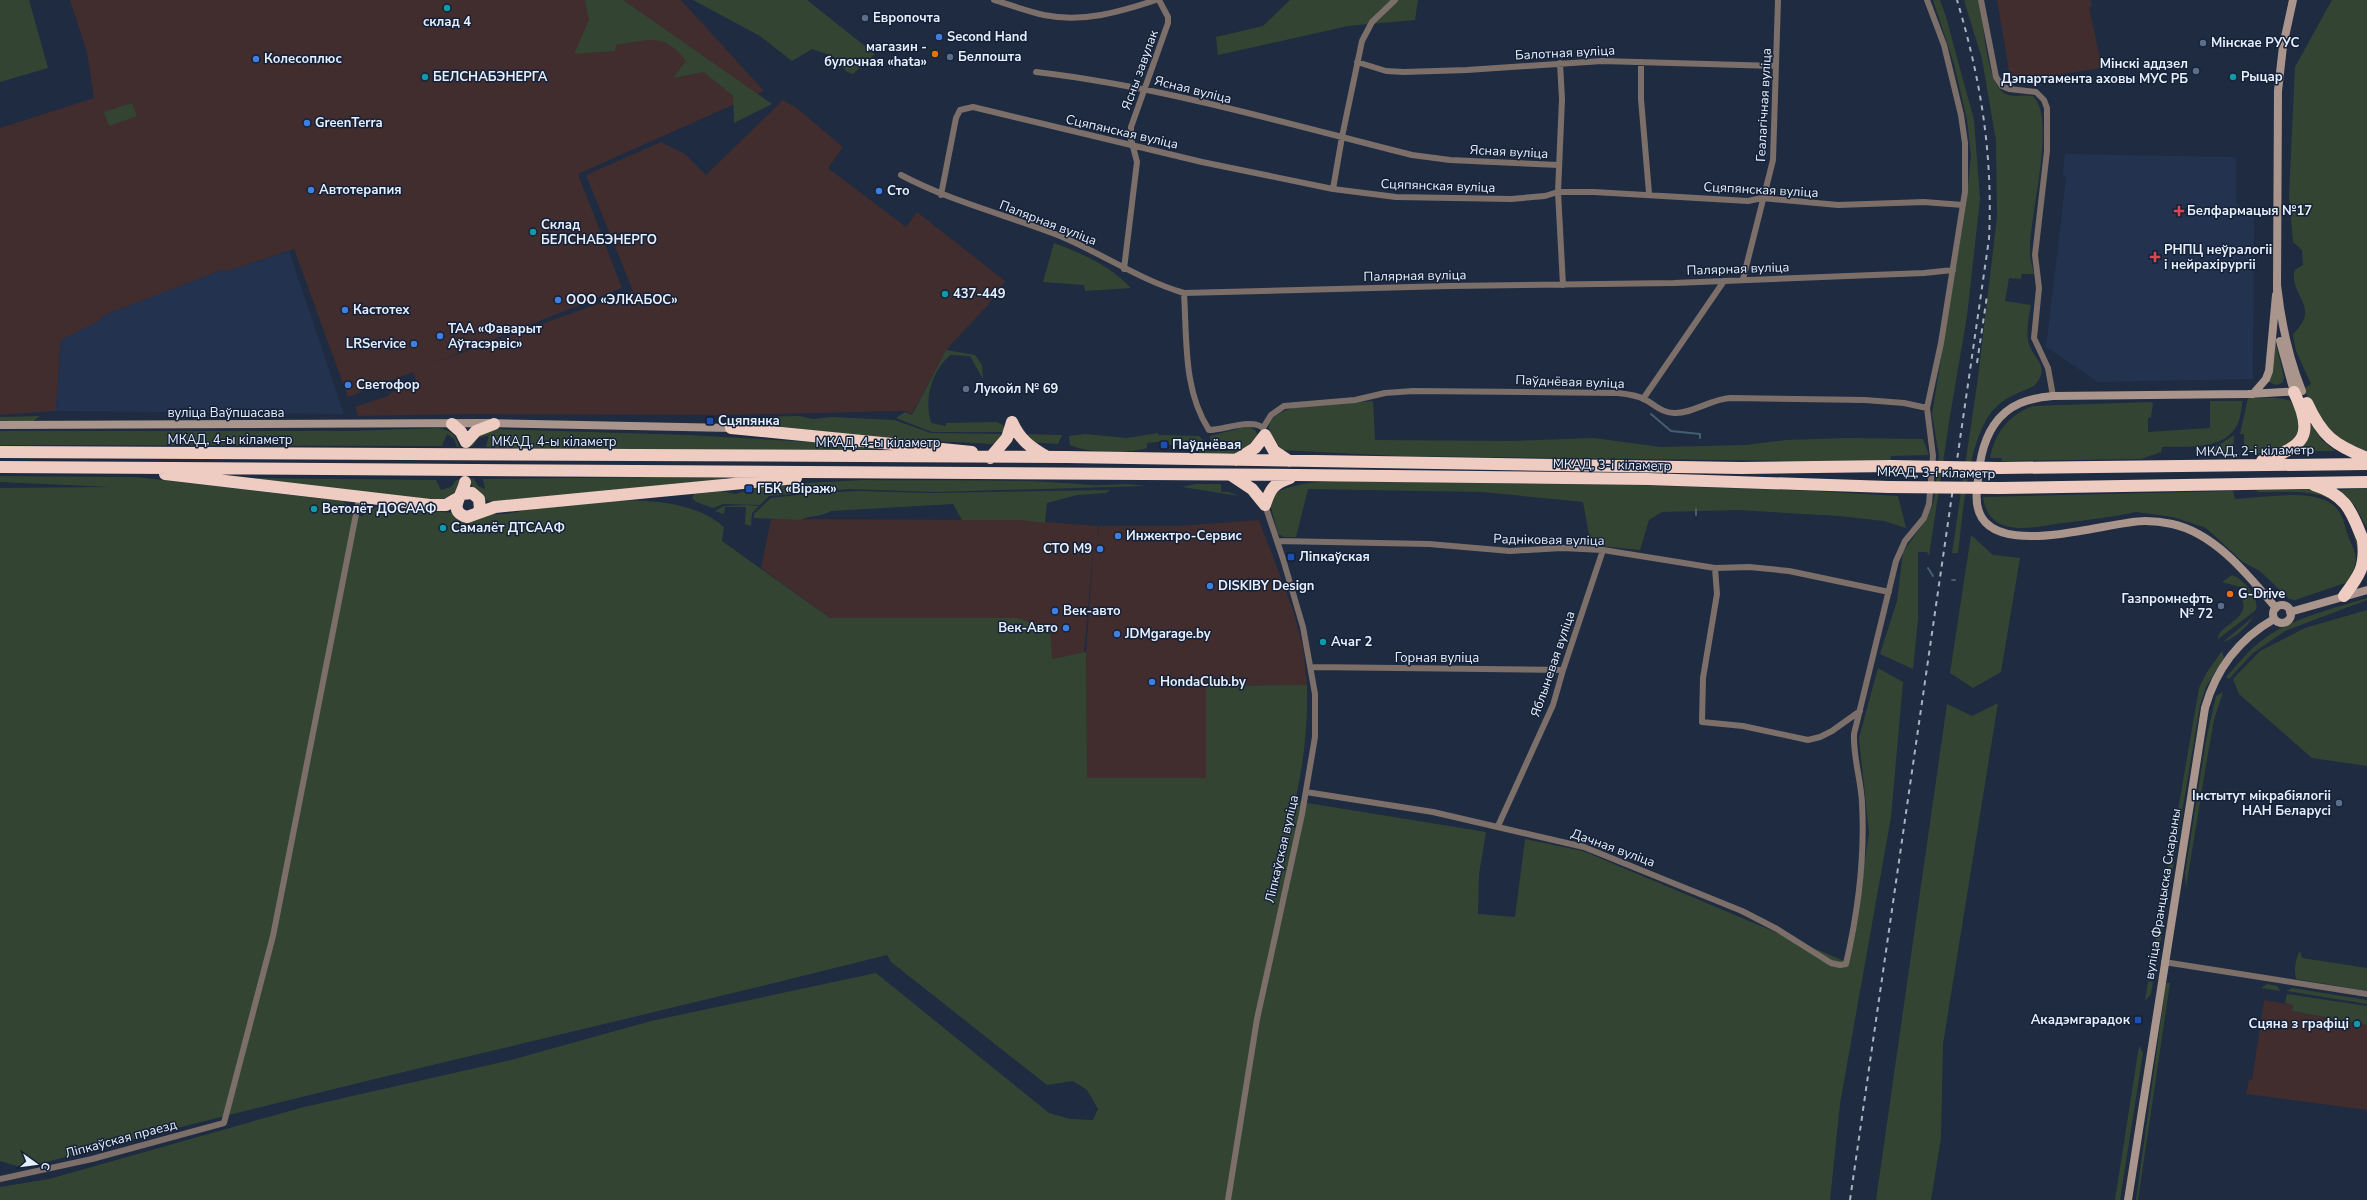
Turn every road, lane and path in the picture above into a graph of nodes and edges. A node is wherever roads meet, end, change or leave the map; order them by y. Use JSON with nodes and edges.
{"nodes":[{"id":1,"x":994,"y":0,"type":"edge"},
{"id":2,"x":1158,"y":0,"type":"edge"},
{"id":3,"x":1395,"y":0,"type":"edge"},
{"id":4,"x":1778,"y":0,"type":"edge"},
{"id":5,"x":1927,"y":0,"type":"edge"},
{"id":6,"x":1982,"y":0,"type":"edge"},
{"id":7,"x":2293,"y":0,"type":"edge"},
{"id":8,"x":1357,"y":62,"type":"junction"},
{"id":9,"x":1560,"y":62,"type":"junction"},
{"id":10,"x":1641,"y":62,"type":"junction"},
{"id":11,"x":1776,"y":66,"type":"junction"},
{"id":12,"x":1036,"y":72,"type":"dead end"},
{"id":13,"x":1146,"y":89,"type":"junction"},
{"id":14,"x":1342,"y":137,"type":"junction"},
{"id":15,"x":1133,"y":147,"type":"junction"},
{"id":16,"x":1559,"y":165,"type":"junction"},
{"id":17,"x":901,"y":175,"type":"dead end"},
{"id":18,"x":1333,"y":189,"type":"junction"},
{"id":19,"x":1558,"y":192,"type":"junction"},
{"id":20,"x":1649,"y":193,"type":"junction"},
{"id":21,"x":941,"y":195,"type":"junction"},
{"id":22,"x":1762,"y":198,"type":"junction"},
{"id":23,"x":1963,"y":205,"type":"junction"},
{"id":24,"x":1124,"y":269,"type":"junction"},
{"id":25,"x":1952,"y":270,"type":"junction"},
{"id":26,"x":1743,"y":280,"type":"junction"},
{"id":27,"x":1724,"y":281,"type":"junction"},
{"id":28,"x":1563,"y":284,"type":"junction"},
{"id":29,"x":2277,"y":287,"type":"junction"},
{"id":30,"x":1184,"y":293,"type":"junction"},
{"id":31,"x":2298,"y":392,"type":"junction"},
{"id":32,"x":2253,"y":394,"type":"junction"},
{"id":33,"x":2053,"y":396,"type":"junction"},
{"id":34,"x":1643,"y":399,"type":"junction"},
{"id":35,"x":1927,"y":408,"type":"junction"},
{"id":36,"x":452,"y":424,"type":"junction"},
{"id":37,"x":466,"y":424,"type":"junction"},
{"id":38,"x":494,"y":424,"type":"junction"},
{"id":39,"x":0,"y":425,"type":"edge"},
{"id":40,"x":732,"y":428,"type":"joint"},
{"id":41,"x":1264,"y":432,"type":"junction"},
{"id":42,"x":466,"y":442,"type":"junction"},
{"id":43,"x":0,"y":452,"type":"edge"},
{"id":44,"x":1048,"y":457,"type":"junction"},
{"id":45,"x":990,"y":458,"type":"junction"},
{"id":46,"x":1081,"y":458,"type":"joint"},
{"id":47,"x":2367,"y":458,"type":"edge"},
{"id":48,"x":1236,"y":460,"type":"junction"},
{"id":49,"x":1289,"y":461,"type":"junction"},
{"id":50,"x":2252,"y":464,"type":"junction"},
{"id":51,"x":2367,"y":464,"type":"edge"},
{"id":52,"x":0,"y":467,"type":"edge"},
{"id":53,"x":114,"y":467,"type":"junction"},
{"id":54,"x":2142,"y":467,"type":"joint"},
{"id":55,"x":843,"y":473,"type":"junction"},
{"id":56,"x":1230,"y":475,"type":"junction"},
{"id":57,"x":1297,"y":475,"type":"junction"},
{"id":58,"x":2303,"y":481,"type":"junction"},
{"id":59,"x":2367,"y":482,"type":"edge"},
{"id":60,"x":464,"y":495,"type":"junction"},
{"id":61,"x":359,"y":499,"type":"junction"},
{"id":62,"x":1265,"y":505,"type":"junction"},
{"id":63,"x":435,"y":506,"type":"junction"},
{"id":64,"x":458,"y":512,"type":"junction"},
{"id":65,"x":477,"y":514,"type":"junction"},
{"id":66,"x":1277,"y":541,"type":"junction"},
{"id":67,"x":2365,"y":545,"type":"edge"},
{"id":68,"x":1603,"y":550,"type":"junction"},
{"id":69,"x":1715,"y":568,"type":"junction"},
{"id":70,"x":2367,"y":590,"type":"edge"},
{"id":71,"x":1889,"y":592,"type":"junction"},
{"id":72,"x":2344,"y":596,"type":"junction"},
{"id":73,"x":2276,"y":608,"type":"junction"},
{"id":74,"x":2290,"y":612,"type":"junction"},
{"id":75,"x":2274,"y":619,"type":"junction"},
{"id":76,"x":1311,"y":667,"type":"junction"},
{"id":77,"x":1563,"y":670,"type":"junction"},
{"id":78,"x":1860,"y":711,"type":"junction"},
{"id":79,"x":1306,"y":792,"type":"junction"},
{"id":80,"x":1498,"y":826,"type":"junction"},
{"id":81,"x":2164,"y":962,"type":"junction"},
{"id":82,"x":2367,"y":994,"type":"edge"},
{"id":83,"x":0,"y":1179,"type":"edge"},
{"id":84,"x":1228,"y":1200,"type":"edge"},
{"id":85,"x":2128,"y":1200,"type":"edge"}],
"edges":[{"from":1,"to":2,"type":"street"},
{"from":2,"to":13,"type":"street","name":"Ясны завулак"},
{"from":3,"to":8,"type":"street"},
{"from":4,"to":11,"type":"street","name":"Геалагічная вуліца"},
{"from":5,"to":23,"type":"street"},
{"from":6,"to":33,"type":"street"},
{"from":7,"to":29,"type":"main road"},
{"from":8,"to":9,"type":"street","name":"Балотная вуліца"},
{"from":8,"to":14,"type":"street"},
{"from":9,"to":10,"type":"street","name":"Балотная вуліца"},
{"from":9,"to":16,"type":"street"},
{"from":10,"to":11,"type":"street","name":"Балотная вуліца"},
{"from":10,"to":20,"type":"street"},
{"from":11,"to":22,"type":"street","name":"Геалагічная вуліца"},
{"from":12,"to":13,"type":"street","name":"Ясная вуліца"},
{"from":13,"to":14,"type":"street","name":"Ясная вуліца"},
{"from":13,"to":15,"type":"street","name":"Ясны завулак"},
{"from":14,"to":16,"type":"street","name":"Ясная вуліца"},
{"from":14,"to":18,"type":"street"},
{"from":15,"to":18,"type":"street","name":"Сцяпянская вуліца"},
{"from":15,"to":21,"type":"street","name":"Сцяпянская вуліца"},
{"from":15,"to":24,"type":"street","name":"Ясны завулак"},
{"from":16,"to":19,"type":"street"},
{"from":17,"to":21,"type":"street","name":"Палярная вуліца"},
{"from":18,"to":19,"type":"street","name":"Сцяпянская вуліца"},
{"from":19,"to":20,"type":"street","name":"Сцяпянская вуліца"},
{"from":19,"to":28,"type":"street"},
{"from":20,"to":22,"type":"street","name":"Сцяпянская вуліца"},
{"from":21,"to":24,"type":"street","name":"Палярная вуліца"},
{"from":22,"to":23,"type":"street","name":"Сцяпянская вуліца"},
{"from":22,"to":26,"type":"street","name":"Геалагічная вуліца"},
{"from":23,"to":25,"type":"street"},
{"from":24,"to":30,"type":"street","name":"Палярная вуліца"},
{"from":25,"to":26,"type":"street","name":"Палярная вуліца"},
{"from":25,"to":35,"type":"street"},
{"from":26,"to":27,"type":"street","name":"Палярная вуліца"},
{"from":27,"to":28,"type":"street","name":"Палярная вуліца"},
{"from":27,"to":34,"type":"street"},
{"from":28,"to":30,"type":"street","name":"Палярная вуліца"},
{"from":29,"to":31,"type":"main road"},
{"from":29,"to":32,"type":"main road"},
{"from":30,"to":41,"type":"street"},
{"from":31,"to":32,"type":"main road"},
{"from":31,"to":47,"type":"highway"},
{"from":31,"to":50,"type":"highway"},
{"from":32,"to":33,"type":"main road"},
{"from":33,"to":73,"type":"main road"},
{"from":34,"to":35,"type":"street","name":"Паўднёвая вуліца"},
{"from":34,"to":41,"type":"street","name":"Паўднёвая вуліца"},
{"from":35,"to":71,"type":"street"},
{"from":36,"to":37,"type":"main road","name":"вуліца Ваўпшасава"},
{"from":36,"to":39,"type":"main road","name":"вуліца Ваўпшасава"},
{"from":36,"to":42,"type":"highway"},
{"from":37,"to":38,"type":"main road","name":"вуліца Ваўпшасава"},
{"from":37,"to":42,"type":"highway"},
{"from":38,"to":40,"type":"main road","name":"вуліца Ваўпшасава"},
{"from":38,"to":42,"type":"highway"},
{"from":40,"to":45,"type":"highway"},
{"from":41,"to":48,"type":"highway"},
{"from":41,"to":49,"type":"highway"},
{"from":43,"to":45,"type":"highway","name":"МКАД, 4-ы кіламетр"},
{"from":44,"to":45,"type":"highway","name":"МКАД, 4-ы кіламетр"},
{"from":44,"to":45,"type":"highway"},
{"from":44,"to":46,"type":"highway","name":"МКАД, 4-ы кіламетр"},
{"from":46,"to":48,"type":"highway","name":"МКАД, 3-і кіламетр"},
{"from":48,"to":49,"type":"highway","name":"МКАД, 3-і кіламетр"},
{"from":49,"to":54,"type":"highway","name":"МКАД, 3-і кіламетр","bridge":true},
{"from":50,"to":51,"type":"highway","name":"МКАД, 2-і кіламетр"},
{"from":50,"to":54,"type":"highway","name":"МКАД, 2-і кіламетр"},
{"from":52,"to":53,"type":"highway"},
{"from":53,"to":55,"type":"highway"},
{"from":53,"to":61,"type":"highway"},
{"from":55,"to":56,"type":"highway","name":"МКАД, 3-і кіламетр"},
{"from":55,"to":65,"type":"highway"},
{"from":56,"to":57,"type":"highway","name":"МКАД, 3-і кіламетр"},
{"from":56,"to":62,"type":"highway"},
{"from":57,"to":58,"type":"highway","name":"МКАД, 3-і кіламетр","bridge":true},
{"from":57,"to":62,"type":"highway"},
{"from":58,"to":59,"type":"highway"},
{"from":58,"to":67,"type":"highway"},
{"from":60,"to":63,"type":"highway"},
{"from":60,"to":64,"type":"highway"},
{"from":60,"to":65,"type":"highway"},
{"from":61,"to":63,"type":"highway"},
{"from":61,"to":83,"type":"street","name":"Ліпкаўская праезд"},
{"from":62,"to":66,"type":"street","name":"Ліпкаўская вуліца"},
{"from":63,"to":64,"type":"highway"},
{"from":64,"to":65,"type":"highway"},
{"from":66,"to":68,"type":"street","name":"Радніковая вуліца"},
{"from":66,"to":76,"type":"street","name":"Ліпкаўская вуліца"},
{"from":67,"to":72,"type":"highway"},
{"from":68,"to":69,"type":"street","name":"Радніковая вуліца"},
{"from":68,"to":77,"type":"street","name":"Яблыневая вуліца"},
{"from":69,"to":71,"type":"street","name":"Радніковая вуліца"},
{"from":69,"to":78,"type":"street"},
{"from":70,"to":72,"type":"main road"},
{"from":71,"to":78,"type":"street"},
{"from":72,"to":74,"type":"main road"},
{"from":73,"to":74,"type":"main road"},
{"from":73,"to":75,"type":"main road"},
{"from":74,"to":75,"type":"main road"},
{"from":75,"to":81,"type":"main road","name":"вуліца Францыска Скарыны"},
{"from":76,"to":77,"type":"street","name":"Горная вуліца"},
{"from":76,"to":79,"type":"street","name":"Ліпкаўская вуліца"},
{"from":77,"to":80,"type":"street","name":"Яблыневая вуліца"},
{"from":78,"to":80,"type":"street","name":"Дачная вуліца"},
{"from":79,"to":80,"type":"street","name":"Дачная вуліца"},
{"from":79,"to":84,"type":"street","name":"Ліпкаўская вуліца"},
{"from":81,"to":82,"type":"street"},
{"from":81,"to":85,"type":"main road","name":"вуліца Францыска Скарыны"}]}
